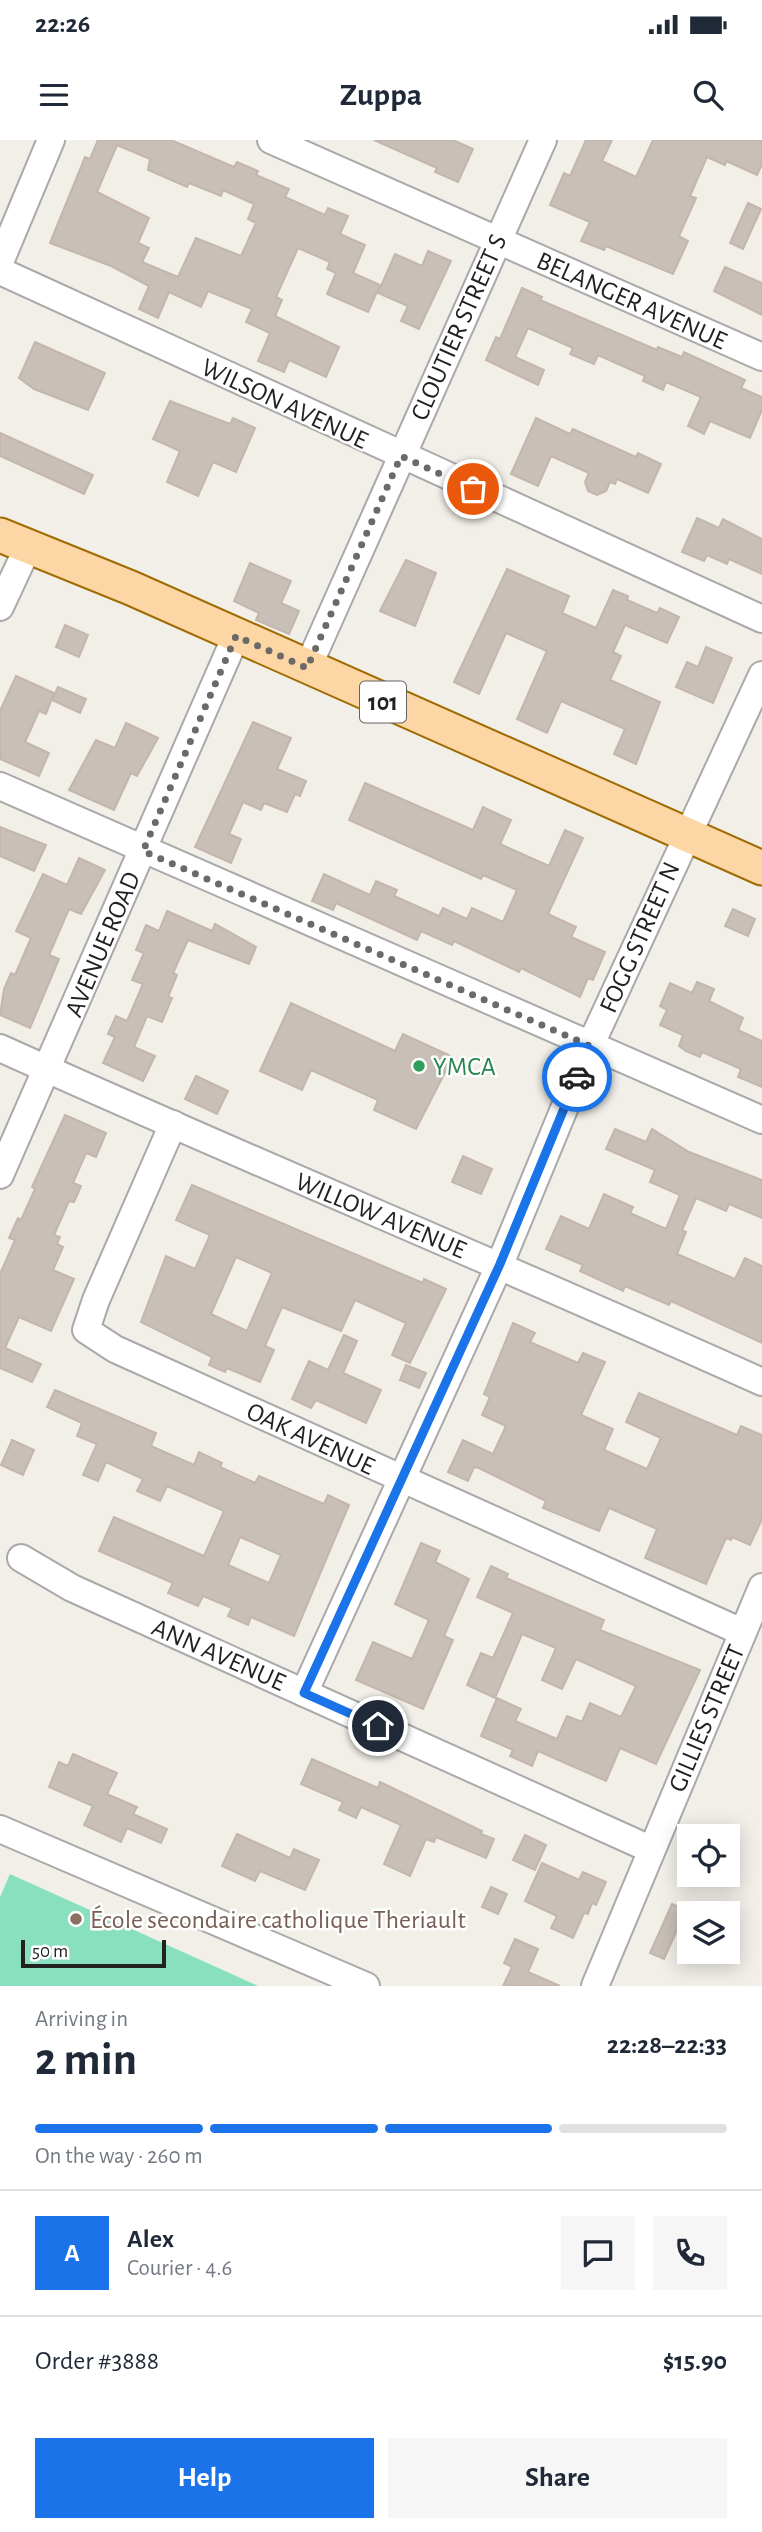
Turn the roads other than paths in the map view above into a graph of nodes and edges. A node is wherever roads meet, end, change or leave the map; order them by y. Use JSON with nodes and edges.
{"nodes":[{"id":1,"x":51,"y":140,"type":"edge"},
{"id":2,"x":271,"y":140,"type":"edge"},
{"id":3,"x":543,"y":140,"type":"edge"},
{"id":4,"x":495,"y":241,"type":"junction"},
{"id":5,"x":0,"y":262,"type":"edge"},
{"id":6,"x":0,"y":271,"type":"edge"},
{"id":7,"x":762,"y":357,"type":"edge"},
{"id":8,"x":401,"y":456,"type":"junction"},
{"id":9,"x":8,"y":539,"type":"edge"},
{"id":10,"x":0,"y":607,"type":"edge"},
{"id":11,"x":762,"y":619,"type":"edge"},
{"id":12,"x":236,"y":636,"type":"junction"},
{"id":13,"x":307,"y":668,"type":"junction"},
{"id":14,"x":762,"y":675,"type":"edge"},
{"id":15,"x":0,"y":786,"type":"edge"},
{"id":16,"x":686,"y":835,"type":"junction"},
{"id":17,"x":143,"y":851,"type":"junction"},
{"id":18,"x":762,"y":868,"type":"edge"},
{"id":19,"x":590,"y":1046,"type":"junction"},
{"id":20,"x":0,"y":1048,"type":"edge"},
{"id":21,"x":48,"y":1070,"type":"junction"},
{"id":22,"x":762,"y":1120,"type":"edge"},
{"id":23,"x":173,"y":1124,"type":"junction"},
{"id":24,"x":0,"y":1175,"type":"edge"},
{"id":25,"x":500,"y":1264,"type":"junction"},
{"id":26,"x":762,"y":1382,"type":"edge"},
{"id":27,"x":399,"y":1479,"type":"junction"},
{"id":28,"x":22,"y":1558,"type":"dead end"},
{"id":29,"x":762,"y":1587,"type":"edge"},
{"id":30,"x":742,"y":1632,"type":"junction"},
{"id":31,"x":304,"y":1693,"type":"junction"},
{"id":32,"x":0,"y":1829,"type":"edge"},
{"id":33,"x":650,"y":1849,"type":"junction"},
{"id":34,"x":366,"y":1986,"type":"edge"},
{"id":35,"x":595,"y":1986,"type":"edge"}],
"edges":[{"from":1,"to":5,"type":"street"},
{"from":2,"to":4,"type":"street","name":"BELANGER AVENUE"},
{"from":3,"to":4,"type":"street","name":"CLOUTIER STREET S"},
{"from":4,"to":7,"type":"street","name":"BELANGER AVENUE"},
{"from":4,"to":8,"type":"street","name":"CLOUTIER STREET S"},
{"from":6,"to":8,"type":"street","name":"WILSON AVENUE"},
{"from":8,"to":11,"type":"street","name":"WILSON AVENUE"},
{"from":8,"to":13,"type":"street","name":"CLOUTIER STREET S"},
{"from":9,"to":10,"type":"street"},
{"from":9,"to":12,"type":"main road","number":"101"},
{"from":12,"to":13,"type":"main road","number":"101"},
{"from":12,"to":17,"type":"street","name":"AVENUE ROAD"},
{"from":13,"to":16,"type":"main road","number":"101"},
{"from":14,"to":16,"type":"street","name":"FOGG STREET N"},
{"from":15,"to":17,"type":"street"},
{"from":16,"to":18,"type":"main road","number":"101"},
{"from":16,"to":19,"type":"street","name":"FOGG STREET N"},
{"from":17,"to":19,"type":"street"},
{"from":17,"to":21,"type":"street","name":"AVENUE ROAD"},
{"from":19,"to":22,"type":"street"},
{"from":19,"to":25,"type":"street","name":"FOGG STREET N"},
{"from":20,"to":21,"type":"street","name":"WILLOW AVENUE"},
{"from":21,"to":23,"type":"street","name":"WILLOW AVENUE"},
{"from":21,"to":24,"type":"street","name":"AVENUE ROAD"},
{"from":23,"to":25,"type":"street","name":"WILLOW AVENUE"},
{"from":23,"to":27,"type":"street","name":"OAK AVENUE"},
{"from":25,"to":26,"type":"street","name":"WILLOW AVENUE"},
{"from":25,"to":27,"type":"street","name":"FOGG STREET N"},
{"from":27,"to":30,"type":"street","name":"OAK AVENUE"},
{"from":27,"to":31,"type":"street","name":"FOGG STREET N"},
{"from":28,"to":31,"type":"street","name":"ANN AVENUE"},
{"from":29,"to":30,"type":"street","name":"GILLIES STREET"},
{"from":30,"to":33,"type":"street","name":"GILLIES STREET"},
{"from":31,"to":33,"type":"street","name":"ANN AVENUE"},
{"from":32,"to":34,"type":"street"},
{"from":33,"to":35,"type":"street","name":"GILLIES STREET"}]}
